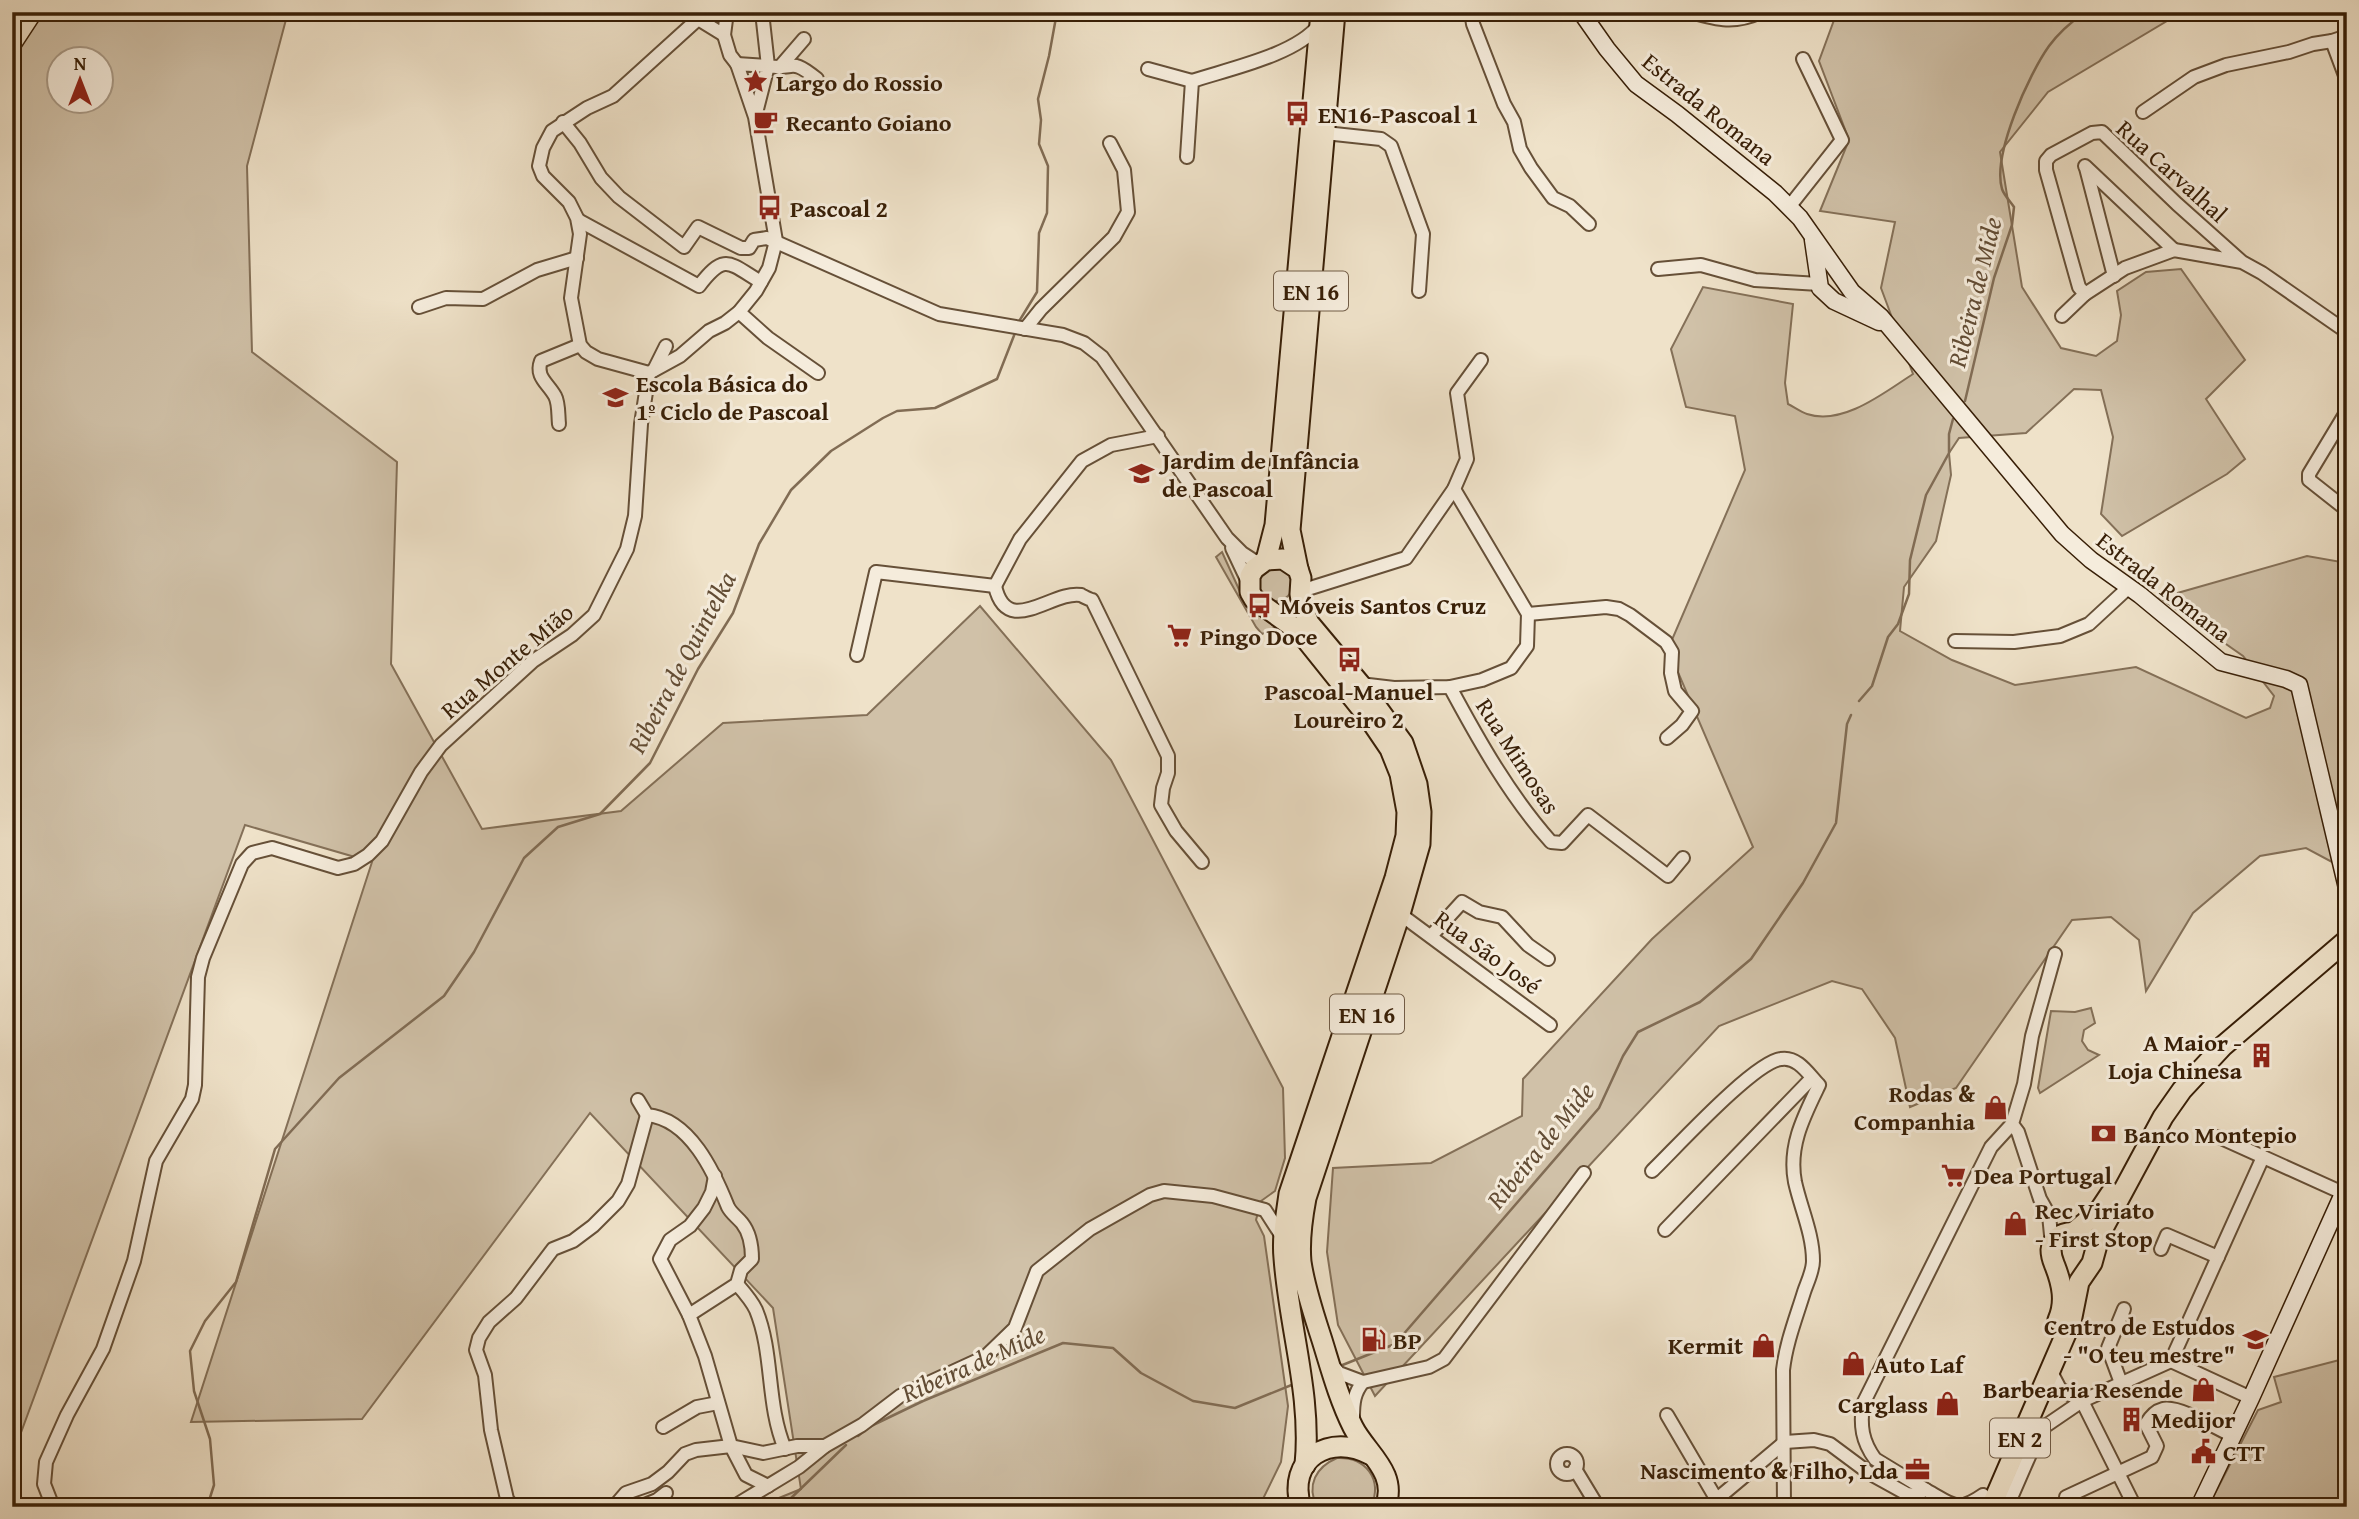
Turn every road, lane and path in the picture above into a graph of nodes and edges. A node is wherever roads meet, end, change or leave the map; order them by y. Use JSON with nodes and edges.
{"nodes":[{"id":1,"x":31,"y":12,"type":"edge"},
{"id":2,"x":762,"y":12,"type":"edge"},
{"id":3,"x":1471,"y":12,"type":"edge"},
{"id":4,"x":1581,"y":12,"type":"edge"},
{"id":5,"x":1691,"y":12,"type":"edge"},
{"id":6,"x":1761,"y":12,"type":"edge"},
{"id":7,"x":698,"y":15,"type":"edge"},
{"id":8,"x":729,"y":15,"type":"edge"},
{"id":9,"x":1325,"y":16,"type":"edge"},
{"id":10,"x":1744,"y":16,"type":"edge"},
{"id":11,"x":724,"y":35,"type":"junction"},
{"id":12,"x":2347,"y":36,"type":"edge"},
{"id":13,"x":804,"y":40,"type":"dead end"},
{"id":14,"x":12,"y":41,"type":"edge"},
{"id":15,"x":2332,"y":41,"type":"junction"},
{"id":16,"x":1291,"y":48,"type":"junction"},
{"id":17,"x":1803,"y":60,"type":"dead end"},
{"id":18,"x":737,"y":64,"type":"junction"},
{"id":19,"x":774,"y":67,"type":"junction"},
{"id":20,"x":1316,"y":68,"type":"junction"},
{"id":21,"x":1148,"y":69,"type":"dead end"},
{"id":22,"x":817,"y":79,"type":"dead end"},
{"id":23,"x":1192,"y":81,"type":"junction"},
{"id":24,"x":2347,"y":81,"type":"edge"},
{"id":25,"x":2143,"y":112,"type":"dead end"},
{"id":26,"x":755,"y":117,"type":"junction"},
{"id":27,"x":563,"y":122,"type":"junction"},
{"id":28,"x":1325,"y":132,"type":"junction"},
{"id":29,"x":1110,"y":142,"type":"dead end"},
{"id":30,"x":1186,"y":157,"type":"dead end"},
{"id":31,"x":1789,"y":207,"type":"junction"},
{"id":32,"x":578,"y":220,"type":"junction"},
{"id":33,"x":1589,"y":224,"type":"dead end"},
{"id":34,"x":1813,"y":237,"type":"junction"},
{"id":35,"x":776,"y":241,"type":"junction"},
{"id":36,"x":2174,"y":250,"type":"junction"},
{"id":37,"x":577,"y":258,"type":"junction"},
{"id":38,"x":2242,"y":262,"type":"junction"},
{"id":39,"x":1658,"y":269,"type":"dead end"},
{"id":40,"x":2114,"y":276,"type":"junction"},
{"id":41,"x":761,"y":282,"type":"junction"},
{"id":42,"x":1819,"y":284,"type":"junction"},
{"id":43,"x":1419,"y":291,"type":"dead end"},
{"id":44,"x":2085,"y":294,"type":"junction"},
{"id":45,"x":419,"y":307,"type":"dead end"},
{"id":46,"x":739,"y":312,"type":"junction"},
{"id":47,"x":2062,"y":316,"type":"dead end"},
{"id":48,"x":1890,"y":328,"type":"junction"},
{"id":49,"x":1025,"y":329,"type":"junction"},
{"id":50,"x":2347,"y":332,"type":"edge"},
{"id":51,"x":580,"y":345,"type":"junction"},
{"id":52,"x":666,"y":346,"type":"dead end"},
{"id":53,"x":1481,"y":360,"type":"dead end"},
{"id":54,"x":652,"y":372,"type":"junction"},
{"id":55,"x":818,"y":373,"type":"dead end"},
{"id":56,"x":2347,"y":411,"type":"edge"},
{"id":57,"x":559,"y":424,"type":"dead end"},
{"id":58,"x":1158,"y":436,"type":"junction"},
{"id":59,"x":1454,"y":489,"type":"junction"},
{"id":60,"x":2347,"y":510,"type":"edge"},
{"id":61,"x":1227,"y":538,"type":"junction"},
{"id":62,"x":1262,"y":562,"type":"junction"},
{"id":63,"x":1300,"y":583,"type":"junction"},
{"id":64,"x":1249,"y":584,"type":"junction"},
{"id":65,"x":995,"y":586,"type":"junction"},
{"id":66,"x":2129,"y":587,"type":"junction"},
{"id":67,"x":1267,"y":609,"type":"junction"},
{"id":68,"x":1528,"y":614,"type":"junction"},
{"id":69,"x":1955,"y":641,"type":"dead end"},
{"id":70,"x":857,"y":655,"type":"dead end"},
{"id":71,"x":1360,"y":684,"type":"junction"},
{"id":72,"x":1450,"y":687,"type":"junction"},
{"id":73,"x":1394,"y":688,"type":"junction"},
{"id":74,"x":1382,"y":714,"type":"junction"},
{"id":75,"x":1667,"y":738,"type":"dead end"},
{"id":76,"x":1683,"y":858,"type":"dead end"},
{"id":77,"x":1202,"y":862,"type":"dead end"},
{"id":78,"x":2347,"y":888,"type":"edge"},
{"id":79,"x":1401,"y":914,"type":"junction"},
{"id":80,"x":2347,"y":926,"type":"edge"},
{"id":81,"x":1431,"y":936,"type":"junction"},
{"id":82,"x":2347,"y":940,"type":"edge"},
{"id":83,"x":2055,"y":954,"type":"dead end"},
{"id":84,"x":1548,"y":959,"type":"dead end"},
{"id":85,"x":1550,"y":1024,"type":"dead end"},
{"id":86,"x":1812,"y":1078,"type":"junction"},
{"id":87,"x":638,"y":1100,"type":"dead end"},
{"id":88,"x":647,"y":1115,"type":"junction"},
{"id":89,"x":2012,"y":1124,"type":"junction"},
{"id":90,"x":2219,"y":1137,"type":"dead end"},
{"id":91,"x":2263,"y":1157,"type":"junction"},
{"id":92,"x":1652,"y":1171,"type":"dead end"},
{"id":93,"x":1584,"y":1173,"type":"dead end"},
{"id":94,"x":715,"y":1176,"type":"junction"},
{"id":95,"x":2345,"y":1189,"type":"edge"},
{"id":96,"x":1289,"y":1194,"type":"junction"},
{"id":97,"x":1265,"y":1210,"type":"junction"},
{"id":98,"x":2049,"y":1215,"type":"junction"},
{"id":99,"x":1665,"y":1230,"type":"dead end"},
{"id":100,"x":2072,"y":1232,"type":"junction"},
{"id":101,"x":1283,"y":1238,"type":"junction"},
{"id":102,"x":2052,"y":1245,"type":"junction"},
{"id":103,"x":2161,"y":1249,"type":"dead end"},
{"id":104,"x":2218,"y":1258,"type":"junction"},
{"id":105,"x":2091,"y":1260,"type":"junction"},
{"id":106,"x":2055,"y":1266,"type":"junction"},
{"id":107,"x":737,"y":1284,"type":"junction"},
{"id":108,"x":2124,"y":1309,"type":"dead end"},
{"id":109,"x":689,"y":1315,"type":"junction"},
{"id":110,"x":2171,"y":1361,"type":"junction"},
{"id":111,"x":1329,"y":1363,"type":"junction"},
{"id":112,"x":2050,"y":1370,"type":"junction"},
{"id":113,"x":1363,"y":1382,"type":"junction"},
{"id":114,"x":2121,"y":1383,"type":"junction"},
{"id":115,"x":2060,"y":1389,"type":"junction"},
{"id":116,"x":2040,"y":1393,"type":"junction"},
{"id":117,"x":2251,"y":1398,"type":"junction"},
{"id":118,"x":2082,"y":1401,"type":"junction"},
{"id":119,"x":718,"y":1403,"type":"junction"},
{"id":120,"x":1667,"y":1415,"type":"dead end"},
{"id":121,"x":663,"y":1427,"type":"dead end"},
{"id":122,"x":1353,"y":1429,"type":"junction"},
{"id":123,"x":2233,"y":1436,"type":"junction"},
{"id":124,"x":1785,"y":1442,"type":"junction"},
{"id":125,"x":731,"y":1446,"type":"junction"},
{"id":126,"x":825,"y":1446,"type":"junction"},
{"id":127,"x":785,"y":1448,"type":"junction"},
{"id":128,"x":1371,"y":1455,"type":"junction"},
{"id":129,"x":1306,"y":1459,"type":"junction"},
{"id":130,"x":1576,"y":1469,"type":"dead end"},
{"id":131,"x":2119,"y":1473,"type":"junction"},
{"id":132,"x":768,"y":1486,"type":"junction"},
{"id":133,"x":1926,"y":1490,"type":"junction"},
{"id":134,"x":666,"y":1493,"type":"dead end"},
{"id":135,"x":1719,"y":1503,"type":"edge"},
{"id":136,"x":1984,"y":1503,"type":"edge"},
{"id":137,"x":53,"y":1507,"type":"edge"},
{"id":138,"x":513,"y":1507,"type":"edge"},
{"id":139,"x":614,"y":1507,"type":"edge"},
{"id":140,"x":640,"y":1507,"type":"edge"},
{"id":141,"x":733,"y":1507,"type":"edge"},
{"id":142,"x":1301,"y":1507,"type":"edge"},
{"id":143,"x":1385,"y":1507,"type":"edge"},
{"id":144,"x":1598,"y":1507,"type":"edge"},
{"id":145,"x":1784,"y":1507,"type":"edge"},
{"id":146,"x":1957,"y":1507,"type":"edge"},
{"id":147,"x":2007,"y":1507,"type":"edge"},
{"id":148,"x":2070,"y":1507,"type":"edge"},
{"id":149,"x":2135,"y":1507,"type":"edge"},
{"id":150,"x":2199,"y":1507,"type":"edge"}],
"edges":[{"from":1,"to":14,"type":"highway"},
{"from":2,"to":19,"type":"street"},
{"from":3,"to":33,"type":"street"},
{"from":4,"to":31,"type":"street","name":"Estrada Romana"},
{"from":5,"to":10,"type":"street"},
{"from":6,"to":10,"type":"street"},
{"from":7,"to":11,"type":"street"},
{"from":7,"to":27,"type":"street"},
{"from":8,"to":11,"type":"street"},
{"from":9,"to":16,"type":"street"},
{"from":9,"to":20,"type":"main road","number":"EN 16"},
{"from":9,"to":28,"type":"main road","number":"EN 16"},
{"from":11,"to":18,"type":"street"},
{"from":12,"to":15,"type":"street"},
{"from":13,"to":19,"type":"street"},
{"from":15,"to":24,"type":"street"},
{"from":15,"to":25,"type":"street"},
{"from":16,"to":20,"type":"street"},
{"from":16,"to":23,"type":"street"},
{"from":17,"to":31,"type":"street"},
{"from":18,"to":19,"type":"street"},
{"from":18,"to":26,"type":"street"},
{"from":19,"to":22,"type":"street"},
{"from":19,"to":26,"type":"street"},
{"from":20,"to":62,"type":"main road","number":"EN 16"},
{"from":21,"to":23,"type":"street"},
{"from":23,"to":30,"type":"street"},
{"from":26,"to":35,"type":"street"},
{"from":27,"to":32,"type":"street"},
{"from":27,"to":35,"type":"street"},
{"from":28,"to":43,"type":"street"},
{"from":28,"to":63,"type":"main road","number":"EN 16"},
{"from":29,"to":49,"type":"street"},
{"from":31,"to":34,"type":"street","name":"Estrada Romana"},
{"from":32,"to":37,"type":"street"},
{"from":32,"to":41,"type":"street"},
{"from":34,"to":42,"type":"street"},
{"from":34,"to":48,"type":"street","name":"Estrada Romana"},
{"from":35,"to":41,"type":"street"},
{"from":35,"to":49,"type":"street"},
{"from":36,"to":38,"type":"street","name":"Rua Carvalhal"},
{"from":36,"to":40,"type":"street"},
{"from":36,"to":40,"type":"street"},
{"from":37,"to":45,"type":"street"},
{"from":37,"to":51,"type":"street"},
{"from":38,"to":44,"type":"street","name":"Rua Carvalhal"},
{"from":38,"to":50,"type":"street"},
{"from":39,"to":42,"type":"street"},
{"from":40,"to":44,"type":"street"},
{"from":41,"to":46,"type":"street"},
{"from":42,"to":48,"type":"street","name":"Estrada Romana"},
{"from":44,"to":47,"type":"street"},
{"from":46,"to":54,"type":"street"},
{"from":46,"to":55,"type":"street"},
{"from":48,"to":66,"type":"street","name":"Estrada Romana"},
{"from":49,"to":58,"type":"street"},
{"from":51,"to":54,"type":"street"},
{"from":51,"to":57,"type":"street"},
{"from":52,"to":54,"type":"street","name":"Rua Monte Mião"},
{"from":53,"to":59,"type":"street"},
{"from":54,"to":137,"type":"street","name":"Rua Monte Mião"},
{"from":56,"to":60,"type":"street"},
{"from":58,"to":61,"type":"street"},
{"from":58,"to":65,"type":"street"},
{"from":59,"to":63,"type":"street"},
{"from":59,"to":68,"type":"street"},
{"from":61,"to":62,"type":"street"},
{"from":61,"to":64,"type":"street"},
{"from":62,"to":63,"type":"main road"},
{"from":62,"to":64,"type":"main road","number":"EN 16"},
{"from":63,"to":67,"type":"main road"},
{"from":63,"to":71,"type":"main road","number":"EN 16"},
{"from":64,"to":67,"type":"main road","number":"EN 16"},
{"from":65,"to":70,"type":"street"},
{"from":65,"to":77,"type":"street"},
{"from":66,"to":69,"type":"street"},
{"from":66,"to":78,"type":"street","name":"Estrada Romana"},
{"from":67,"to":96,"type":"main road","number":"EN 16"},
{"from":68,"to":72,"type":"street"},
{"from":68,"to":75,"type":"street"},
{"from":71,"to":73,"type":"street"},
{"from":71,"to":74,"type":"main road","number":"EN 16"},
{"from":72,"to":73,"type":"street"},
{"from":72,"to":76,"type":"street","name":"Rua Mimosas"},
{"from":73,"to":74,"type":"street"},
{"from":74,"to":79,"type":"main road","number":"EN 16"},
{"from":79,"to":81,"type":"street","name":"Rua São José"},
{"from":79,"to":111,"type":"main road","number":"EN 16"},
{"from":80,"to":100,"type":"main road"},
{"from":81,"to":84,"type":"street"},
{"from":81,"to":85,"type":"street","name":"Rua São José"},
{"from":82,"to":105,"type":"main road","number":"EN 2"},
{"from":83,"to":89,"type":"street"},
{"from":86,"to":92,"type":"street"},
{"from":86,"to":99,"type":"street"},
{"from":86,"to":124,"type":"street"},
{"from":87,"to":88,"type":"street"},
{"from":88,"to":94,"type":"street"},
{"from":88,"to":138,"type":"street"},
{"from":89,"to":98,"type":"street"},
{"from":89,"to":133,"type":"street"},
{"from":90,"to":91,"type":"street"},
{"from":91,"to":95,"type":"street"},
{"from":91,"to":104,"type":"street"},
{"from":93,"to":113,"type":"street"},
{"from":94,"to":107,"type":"street"},
{"from":94,"to":109,"type":"street"},
{"from":95,"to":117,"type":"street"},
{"from":96,"to":97,"type":"street"},
{"from":96,"to":101,"type":"main road","number":"EN 16"},
{"from":97,"to":101,"type":"street"},
{"from":97,"to":126,"type":"street"},
{"from":98,"to":100,"type":"street"},
{"from":98,"to":102,"type":"street"},
{"from":100,"to":102,"type":"main road"},
{"from":100,"to":105,"type":"main road"},
{"from":101,"to":129,"type":"main road","number":"EN 16"},
{"from":102,"to":106,"type":"main road","number":"EN 2"},
{"from":103,"to":104,"type":"street"},
{"from":104,"to":110,"type":"street"},
{"from":105,"to":106,"type":"main road"},
{"from":105,"to":112,"type":"main road","number":"EN 2"},
{"from":106,"to":136,"type":"main road","number":"EN 2"},
{"from":107,"to":109,"type":"street"},
{"from":107,"to":127,"type":"street"},
{"from":108,"to":114,"type":"street"},
{"from":109,"to":119,"type":"street"},
{"from":110,"to":114,"type":"street"},
{"from":110,"to":117,"type":"street"},
{"from":111,"to":113,"type":"street"},
{"from":111,"to":122,"type":"main road","number":"EN 16"},
{"from":112,"to":115,"type":"street"},
{"from":112,"to":116,"type":"main road","number":"EN 2"},
{"from":113,"to":122,"type":"street"},
{"from":114,"to":118,"type":"street"},
{"from":115,"to":116,"type":"street"},
{"from":115,"to":118,"type":"street"},
{"from":116,"to":136,"type":"main road","number":"EN 2"},
{"from":117,"to":123,"type":"street"},
{"from":118,"to":131,"type":"street"},
{"from":118,"to":147,"type":"street"},
{"from":119,"to":121,"type":"street"},
{"from":119,"to":125,"type":"street"},
{"from":120,"to":135,"type":"street"},
{"from":122,"to":128,"type":"main road","number":"EN 16"},
{"from":123,"to":131,"type":"street"},
{"from":123,"to":150,"type":"street"},
{"from":124,"to":133,"type":"street"},
{"from":124,"to":135,"type":"street"},
{"from":124,"to":145,"type":"street"},
{"from":125,"to":127,"type":"street"},
{"from":125,"to":132,"type":"street"},
{"from":125,"to":139,"type":"street"},
{"from":126,"to":127,"type":"street"},
{"from":126,"to":132,"type":"street"},
{"from":128,"to":129,"type":"main road"},
{"from":128,"to":143,"type":"main road","number":"EN 16"},
{"from":129,"to":142,"type":"main road","number":"EN 16"},
{"from":130,"to":144,"type":"street"},
{"from":131,"to":148,"type":"street"},
{"from":131,"to":149,"type":"street"},
{"from":132,"to":141,"type":"street"},
{"from":133,"to":146,"type":"street"},
{"from":134,"to":140,"type":"street"},
{"from":136,"to":146,"type":"street"}]}
